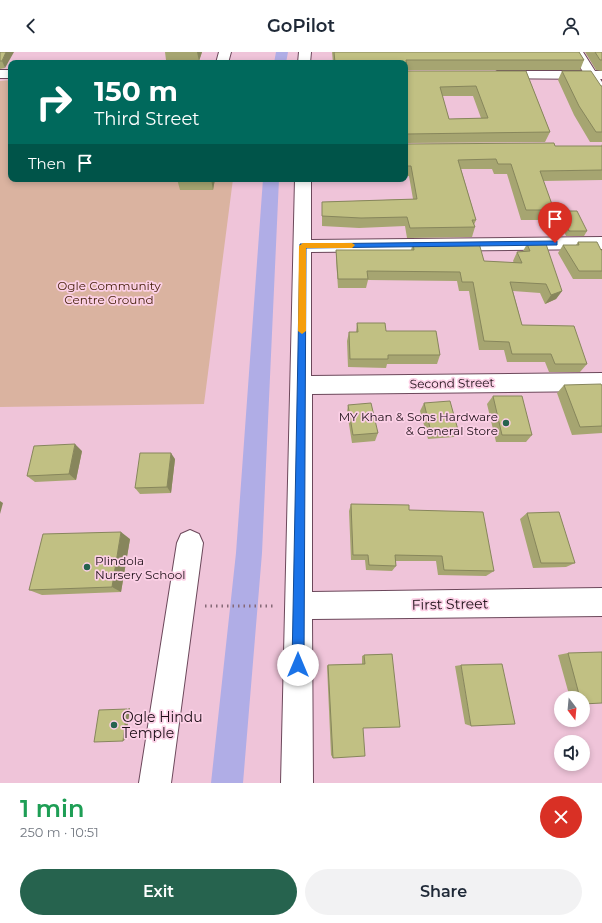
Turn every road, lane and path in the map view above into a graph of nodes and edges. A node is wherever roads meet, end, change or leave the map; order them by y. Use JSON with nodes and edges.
{"nodes":[{"id":1,"x":577,"y":52,"type":"edge"},
{"id":2,"x":483,"y":75,"type":"edge"},
{"id":3,"x":597,"y":75,"type":"edge"},
{"id":4,"x":602,"y":92,"type":"edge"},
{"id":5,"x":303,"y":182,"type":"edge"},
{"id":6,"x":602,"y":243,"type":"edge"},
{"id":7,"x":303,"y":246,"type":"junction"},
{"id":8,"x":602,"y":382,"type":"edge"},
{"id":9,"x":301,"y":385,"type":"junction"},
{"id":10,"x":190,"y":543,"type":"dead end"},
{"id":11,"x":602,"y":602,"type":"edge"},
{"id":12,"x":180,"y":606,"type":"junction"},
{"id":13,"x":299,"y":606,"type":"junction"},
{"id":14,"x":155,"y":783,"type":"edge"},
{"id":15,"x":298,"y":783,"type":"edge"}],
"edges":[{"from":1,"to":3,"type":"street"},
{"from":2,"to":3,"type":"street"},
{"from":3,"to":4,"type":"street"},
{"from":5,"to":7,"type":"street"},
{"from":6,"to":7,"type":"street"},
{"from":7,"to":9,"type":"street"},
{"from":8,"to":9,"type":"street","name":"Second Street"},
{"from":9,"to":13,"type":"street"},
{"from":10,"to":12,"type":"street"},
{"from":11,"to":13,"type":"street","name":"First Street"},
{"from":12,"to":13,"type":"path"},
{"from":12,"to":14,"type":"street"},
{"from":13,"to":15,"type":"street"}]}
